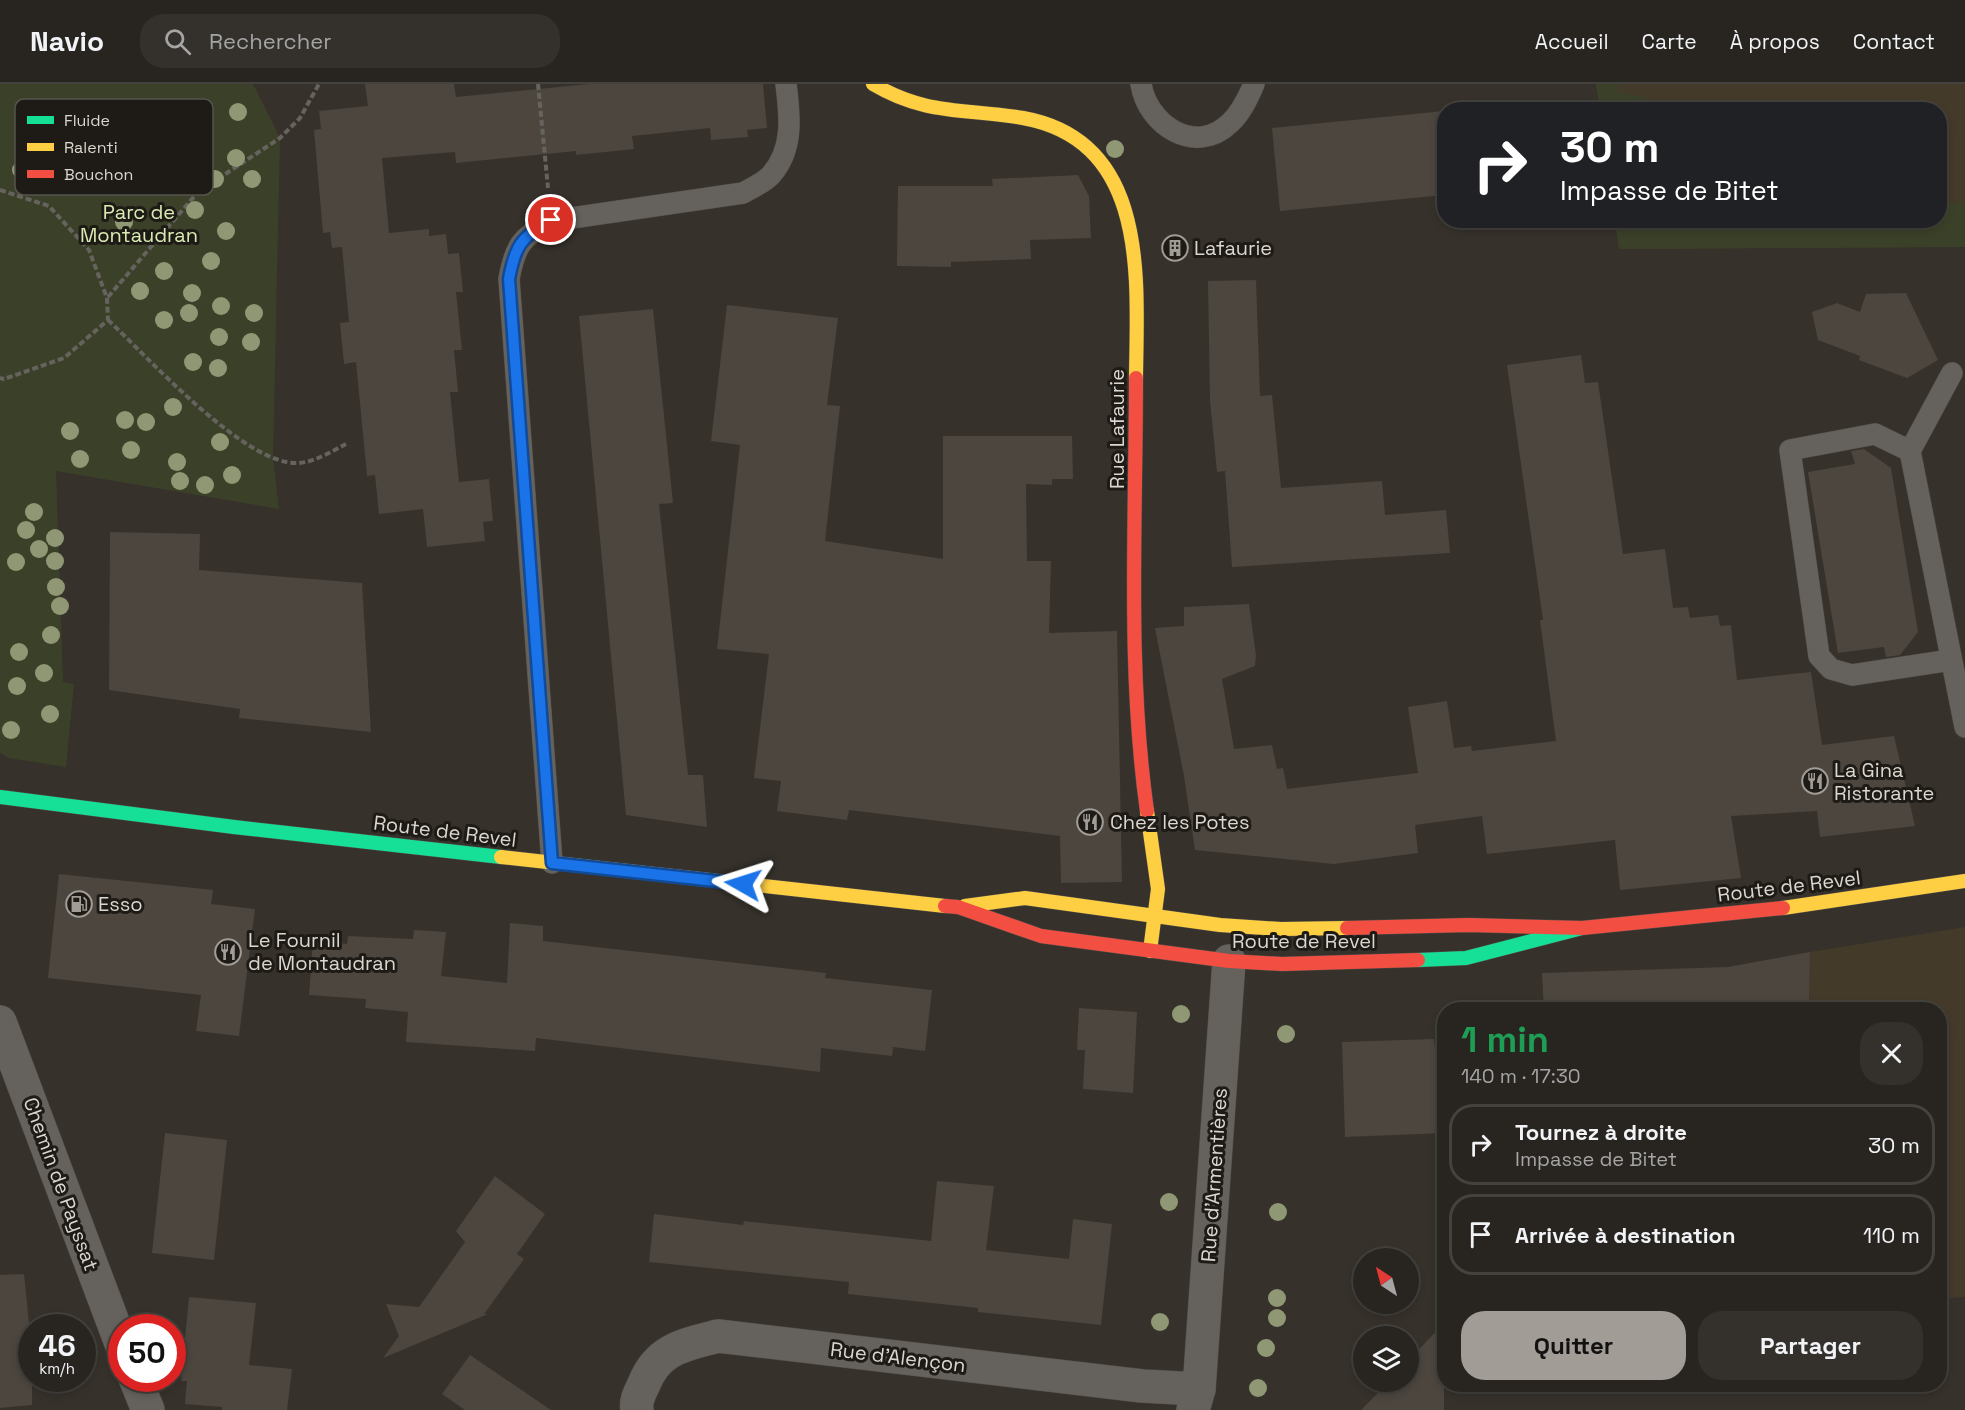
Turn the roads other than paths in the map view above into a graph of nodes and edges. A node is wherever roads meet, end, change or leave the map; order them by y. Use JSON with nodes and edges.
{"nodes":[{"id":1,"x":786,"y":84,"type":"edge"},
{"id":2,"x":873,"y":84,"type":"edge"},
{"id":3,"x":1141,"y":84,"type":"edge"},
{"id":4,"x":1254,"y":84,"type":"edge"},
{"id":5,"x":1952,"y":372,"type":"dead end"},
{"id":6,"x":1910,"y":451,"type":"junction"},
{"id":7,"x":1951,"y":660,"type":"junction"},
{"id":8,"x":1965,"y":727,"type":"edge"},
{"id":9,"x":0,"y":797,"type":"edge"},
{"id":10,"x":552,"y":863,"type":"junction"},
{"id":11,"x":1965,"y":881,"type":"edge"},
{"id":12,"x":958,"y":907,"type":"junction"},
{"id":13,"x":1157,"y":915,"type":"junction"},
{"id":14,"x":1582,"y":928,"type":"junction"},
{"id":15,"x":1150,"y":951,"type":"junction"},
{"id":16,"x":1229,"y":961,"type":"junction"},
{"id":17,"x":0,"y":1022,"type":"edge"},
{"id":18,"x":110,"y":1314,"type":"edge"},
{"id":19,"x":141,"y":1392,"type":"edge"},
{"id":20,"x":1201,"y":1403,"type":"edge"},
{"id":21,"x":148,"y":1410,"type":"edge"},
{"id":22,"x":637,"y":1410,"type":"edge"}],
"edges":[{"from":1,"to":10,"type":"lane"},
{"from":2,"to":13,"type":"main road","name":"Rue Lafaurie"},
{"from":3,"to":4,"type":"lane"},
{"from":5,"to":6,"type":"lane"},
{"from":6,"to":7,"type":"lane"},
{"from":6,"to":7,"type":"lane"},
{"from":7,"to":8,"type":"lane"},
{"from":9,"to":10,"type":"main road","name":"Route de Revel"},
{"from":10,"to":12,"type":"main road","name":"Route de Revel"},
{"from":11,"to":14,"type":"main road","name":"Route de Revel"},
{"from":12,"to":13,"type":"main road","name":"Route de Revel"},
{"from":12,"to":15,"type":"main road","name":"Route de Revel"},
{"from":13,"to":14,"type":"main road","name":"Route de Revel"},
{"from":13,"to":15,"type":"main road","name":"Rue Lafaurie"},
{"from":14,"to":16,"type":"main road","name":"Route de Revel"},
{"from":15,"to":16,"type":"main road","name":"Route de Revel"},
{"from":16,"to":20,"type":"street","name":"Rue d'Armentières"},
{"from":17,"to":18,"type":"street","name":"Chemin de Payssat"},
{"from":19,"to":21,"type":"street"},
{"from":20,"to":22,"type":"street","name":"Rue d'Alençon"}]}
